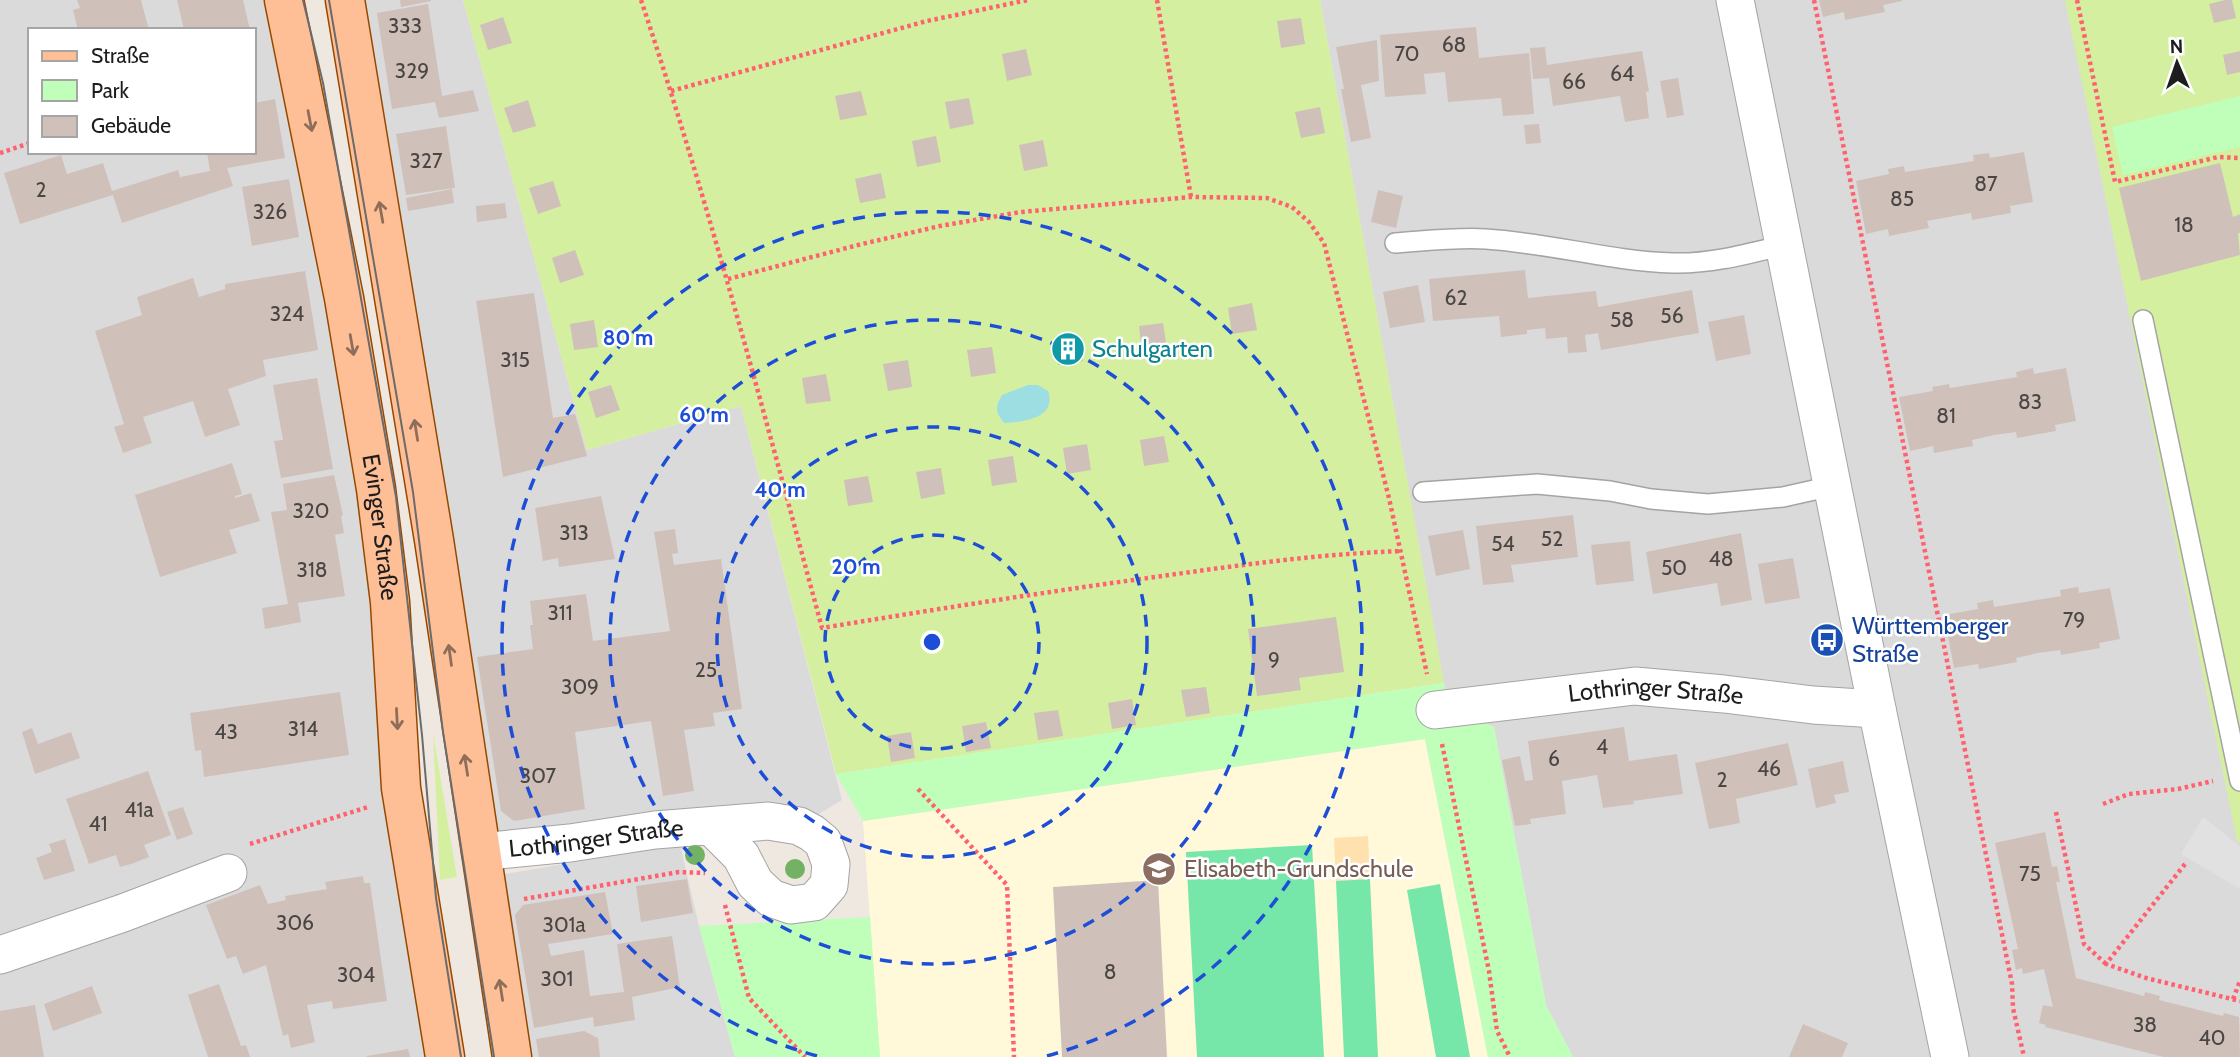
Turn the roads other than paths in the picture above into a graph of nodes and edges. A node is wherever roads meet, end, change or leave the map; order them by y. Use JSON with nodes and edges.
{"nodes":[{"id":1,"x":284,"y":0,"type":"edge"},
{"id":2,"x":345,"y":0,"type":"edge"},
{"id":3,"x":1735,"y":0,"type":"edge"},
{"id":4,"x":1395,"y":243,"type":"dead end"},
{"id":5,"x":1784,"y":245,"type":"junction"},
{"id":6,"x":2143,"y":320,"type":"dead end"},
{"id":7,"x":1832,"y":486,"type":"junction"},
{"id":8,"x":1423,"y":492,"type":"dead end"},
{"id":9,"x":1877,"y":709,"type":"junction"},
{"id":10,"x":1435,"y":710,"type":"road end"},
{"id":11,"x":2239,"y":781,"type":"edge"},
{"id":12,"x":712,"y":827,"type":"dead end"},
{"id":13,"x":480,"y":852,"type":"junction"},
{"id":14,"x":228,"y":873,"type":"road end"},
{"id":15,"x":0,"y":955,"type":"edge"},
{"id":16,"x":445,"y":1057,"type":"edge"},
{"id":17,"x":512,"y":1057,"type":"edge"},
{"id":18,"x":1950,"y":1057,"type":"edge"}],
"edges":[{"from":1,"to":16,"type":"main road","name":"Evinger Straße","one_way":true},
{"from":13,"to":2,"type":"main road","name":"Evinger Straße","one_way":true},
{"from":3,"to":5,"type":"street"},
{"from":4,"to":5,"type":"lane"},
{"from":5,"to":7,"type":"street"},
{"from":6,"to":11,"type":"lane"},
{"from":7,"to":8,"type":"lane"},
{"from":7,"to":9,"type":"street"},
{"from":9,"to":10,"type":"street","name":"Lothringer Straße"},
{"from":9,"to":18,"type":"street"},
{"from":12,"to":13,"type":"street","name":"Lothringer Straße"},
{"from":17,"to":13,"type":"main road","name":"Evinger Straße","one_way":true},
{"from":14,"to":15,"type":"street"}]}
